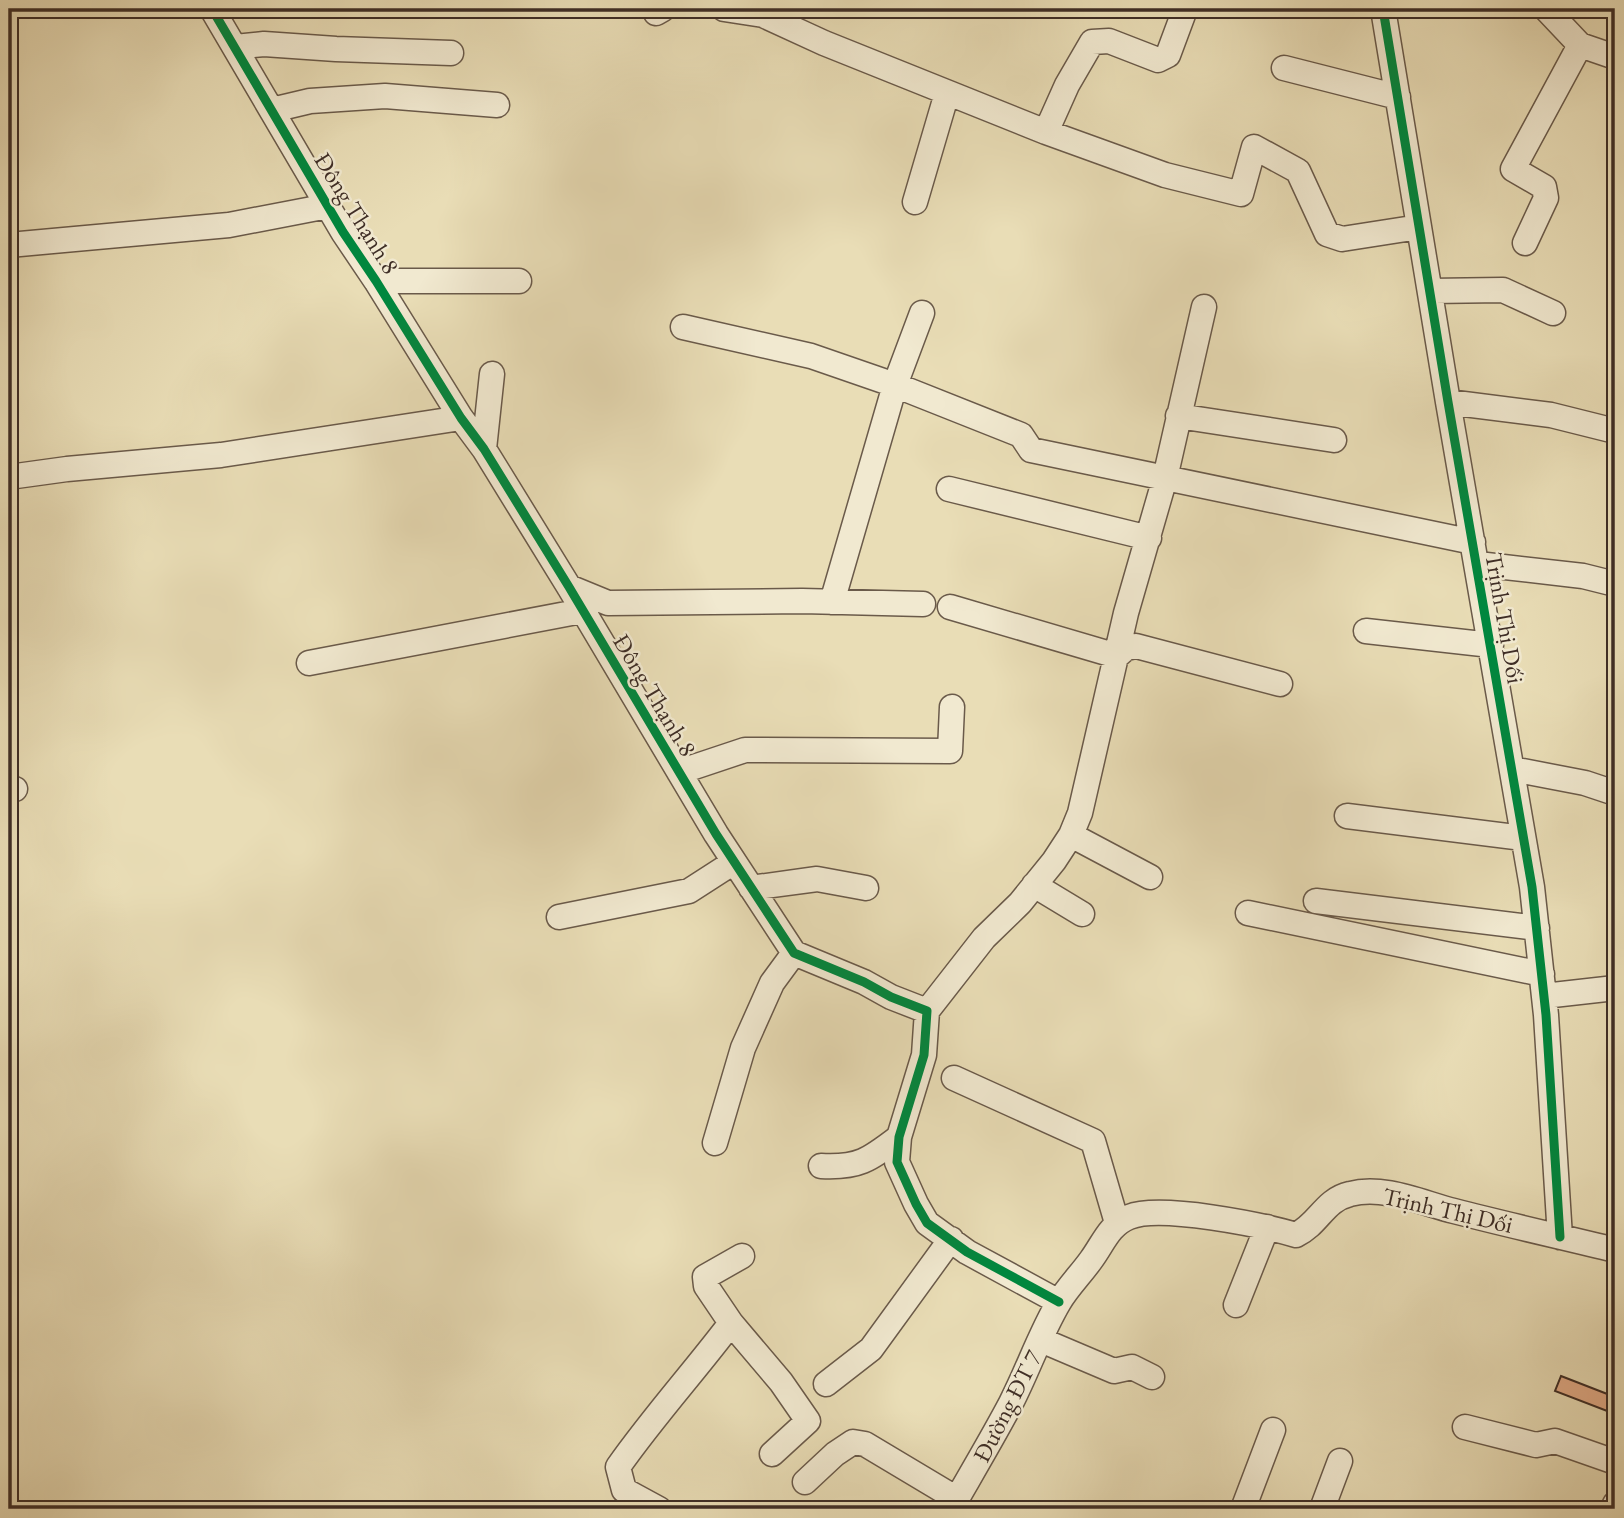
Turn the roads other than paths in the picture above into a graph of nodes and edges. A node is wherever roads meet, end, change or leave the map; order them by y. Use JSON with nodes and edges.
{"nodes":[{"id":1,"x":212,"y":9,"type":"edge"},
{"id":2,"x":724,"y":9,"type":"edge"},
{"id":3,"x":1383,"y":9,"type":"edge"},
{"id":4,"x":1546,"y":9,"type":"edge"},
{"id":5,"x":763,"y":12,"type":"edge"},
{"id":6,"x":1184,"y":12,"type":"dead end"},
{"id":7,"x":1580,"y":46,"type":"junction"},
{"id":8,"x":235,"y":47,"type":"junction"},
{"id":9,"x":451,"y":53,"type":"dead end"},
{"id":10,"x":1615,"y":57,"type":"edge"},
{"id":11,"x":1284,"y":68,"type":"dead end"},
{"id":12,"x":947,"y":93,"type":"junction"},
{"id":13,"x":1398,"y":97,"type":"junction"},
{"id":14,"x":497,"y":105,"type":"dead end"},
{"id":15,"x":272,"y":110,"type":"junction"},
{"id":16,"x":1046,"y":132,"type":"junction"},
{"id":17,"x":915,"y":202,"type":"dead end"},
{"id":18,"x":328,"y":206,"type":"junction"},
{"id":19,"x":1419,"y":228,"type":"junction"},
{"id":20,"x":1525,"y":243,"type":"dead end"},
{"id":21,"x":9,"y":245,"type":"edge"},
{"id":22,"x":376,"y":281,"type":"junction"},
{"id":23,"x":519,"y":281,"type":"dead end"},
{"id":24,"x":1430,"y":291,"type":"junction"},
{"id":25,"x":1204,"y":307,"type":"dead end"},
{"id":26,"x":922,"y":313,"type":"dead end"},
{"id":27,"x":1553,"y":313,"type":"dead end"},
{"id":28,"x":683,"y":327,"type":"dead end"},
{"id":29,"x":492,"y":374,"type":"dead end"},
{"id":30,"x":895,"y":385,"type":"junction"},
{"id":31,"x":1448,"y":402,"type":"junction"},
{"id":32,"x":1178,"y":416,"type":"junction"},
{"id":33,"x":461,"y":418,"type":"junction"},
{"id":34,"x":1615,"y":431,"type":"edge"},
{"id":35,"x":1334,"y":440,"type":"dead end"},
{"id":36,"x":484,"y":449,"type":"junction"},
{"id":37,"x":9,"y":477,"type":"edge"},
{"id":38,"x":1165,"y":478,"type":"junction"},
{"id":39,"x":949,"y":489,"type":"dead end"},
{"id":40,"x":1149,"y":538,"type":"junction"},
{"id":41,"x":1475,"y":553,"type":"junction"},
{"id":42,"x":1615,"y":584,"type":"edge"},
{"id":43,"x":569,"y":586,"type":"junction"},
{"id":44,"x":832,"y":601,"type":"junction"},
{"id":45,"x":923,"y":604,"type":"dead end"},
{"id":46,"x":950,"y":607,"type":"dead end"},
{"id":47,"x":582,"y":611,"type":"junction"},
{"id":48,"x":1366,"y":631,"type":"dead end"},
{"id":49,"x":1491,"y":645,"type":"junction"},
{"id":50,"x":1117,"y":656,"type":"junction"},
{"id":51,"x":309,"y":663,"type":"dead end"},
{"id":52,"x":1280,"y":684,"type":"dead end"},
{"id":53,"x":952,"y":706,"type":"dead end"},
{"id":54,"x":1512,"y":769,"type":"junction"},
{"id":55,"x":679,"y":772,"type":"junction"},
{"id":56,"x":1615,"y":793,"type":"edge"},
{"id":57,"x":1347,"y":816,"type":"dead end"},
{"id":58,"x":1071,"y":835,"type":"junction"},
{"id":59,"x":1523,"y":838,"type":"junction"},
{"id":60,"x":734,"y":862,"type":"junction"},
{"id":61,"x":1150,"y":877,"type":"dead end"},
{"id":62,"x":1034,"y":885,"type":"junction"},
{"id":63,"x":751,"y":888,"type":"junction"},
{"id":64,"x":866,"y":888,"type":"dead end"},
{"id":65,"x":1316,"y":901,"type":"dead end"},
{"id":66,"x":1248,"y":913,"type":"dead end"},
{"id":67,"x":1082,"y":914,"type":"dead end"},
{"id":68,"x":559,"y":917,"type":"dead end"},
{"id":69,"x":1537,"y":928,"type":"junction"},
{"id":70,"x":794,"y":953,"type":"junction"},
{"id":71,"x":1543,"y":985,"type":"junction"},
{"id":72,"x":1615,"y":988,"type":"edge"},
{"id":73,"x":927,"y":1011,"type":"junction"},
{"id":74,"x":954,"y":1078,"type":"dead end"},
{"id":75,"x":899,"y":1137,"type":"junction"},
{"id":76,"x":715,"y":1143,"type":"dead end"},
{"id":77,"x":821,"y":1166,"type":"dead end"},
{"id":78,"x":1118,"y":1223,"type":"junction"},
{"id":79,"x":1267,"y":1227,"type":"junction"},
{"id":80,"x":1560,"y":1237,"type":"junction"},
{"id":81,"x":951,"y":1239,"type":"junction"},
{"id":82,"x":1615,"y":1250,"type":"edge"},
{"id":83,"x":742,"y":1256,"type":"dead end"},
{"id":84,"x":1059,"y":1302,"type":"junction"},
{"id":85,"x":1236,"y":1305,"type":"dead end"},
{"id":86,"x":731,"y":1323,"type":"junction"},
{"id":87,"x":1041,"y":1340,"type":"junction"},
{"id":88,"x":1152,"y":1377,"type":"dead end"},
{"id":89,"x":827,"y":1384,"type":"dead end"},
{"id":90,"x":1465,"y":1427,"type":"dead end"},
{"id":91,"x":1273,"y":1430,"type":"dead end"},
{"id":92,"x":772,"y":1454,"type":"dead end"},
{"id":93,"x":1340,"y":1461,"type":"dead end"},
{"id":94,"x":1615,"y":1462,"type":"edge"},
{"id":95,"x":805,"y":1482,"type":"dead end"},
{"id":96,"x":954,"y":1504,"type":"edge"},
{"id":97,"x":1615,"y":1504,"type":"edge"},
{"id":98,"x":659,"y":1509,"type":"edge"},
{"id":99,"x":1243,"y":1509,"type":"edge"},
{"id":100,"x":1322,"y":1509,"type":"edge"},
{"id":101,"x":1613,"y":1509,"type":"edge"}],
"edges":[{"from":1,"to":8,"type":"street","name":"Đông Thạnh 8"},
{"from":2,"to":5,"type":"street"},
{"from":3,"to":13,"type":"street","name":"Trịnh Thị Dối"},
{"from":4,"to":7,"type":"street"},
{"from":5,"to":12,"type":"street"},
{"from":6,"to":16,"type":"street"},
{"from":7,"to":10,"type":"street"},
{"from":7,"to":20,"type":"street"},
{"from":8,"to":9,"type":"street"},
{"from":8,"to":15,"type":"street","name":"Đông Thạnh 8"},
{"from":11,"to":13,"type":"street"},
{"from":12,"to":16,"type":"street"},
{"from":12,"to":17,"type":"street"},
{"from":13,"to":19,"type":"street","name":"Trịnh Thị Dối"},
{"from":14,"to":15,"type":"street"},
{"from":15,"to":18,"type":"street","name":"Đông Thạnh 8"},
{"from":16,"to":19,"type":"street"},
{"from":18,"to":21,"type":"street"},
{"from":18,"to":22,"type":"street","name":"Đông Thạnh 8"},
{"from":19,"to":24,"type":"street","name":"Trịnh Thị Dối"},
{"from":22,"to":23,"type":"street"},
{"from":22,"to":33,"type":"street","name":"Đông Thạnh 8"},
{"from":24,"to":27,"type":"street"},
{"from":24,"to":31,"type":"street","name":"Trịnh Thị Dối"},
{"from":25,"to":32,"type":"street"},
{"from":26,"to":30,"type":"street"},
{"from":28,"to":30,"type":"street"},
{"from":29,"to":36,"type":"street"},
{"from":30,"to":38,"type":"street"},
{"from":30,"to":44,"type":"street"},
{"from":31,"to":34,"type":"street"},
{"from":31,"to":41,"type":"street","name":"Trịnh Thị Dối"},
{"from":32,"to":35,"type":"street"},
{"from":32,"to":38,"type":"street"},
{"from":33,"to":36,"type":"street","name":"Đông Thạnh 8"},
{"from":33,"to":37,"type":"street"},
{"from":36,"to":43,"type":"street","name":"Đông Thạnh 8"},
{"from":38,"to":40,"type":"street"},
{"from":38,"to":41,"type":"street"},
{"from":39,"to":40,"type":"street"},
{"from":40,"to":50,"type":"street"},
{"from":41,"to":42,"type":"street"},
{"from":41,"to":49,"type":"street","name":"Trịnh Thị Dối"},
{"from":43,"to":44,"type":"street"},
{"from":43,"to":47,"type":"street","name":"Đông Thạnh 8"},
{"from":44,"to":45,"type":"street"},
{"from":46,"to":50,"type":"street"},
{"from":47,"to":51,"type":"street"},
{"from":47,"to":55,"type":"street","name":"Đông Thạnh 8"},
{"from":48,"to":49,"type":"street"},
{"from":49,"to":54,"type":"street","name":"Trịnh Thị Dối"},
{"from":50,"to":52,"type":"street"},
{"from":50,"to":58,"type":"street"},
{"from":53,"to":55,"type":"street"},
{"from":54,"to":56,"type":"street"},
{"from":54,"to":59,"type":"street","name":"Trịnh Thị Dối"},
{"from":55,"to":60,"type":"street","name":"Đông Thạnh 8"},
{"from":57,"to":59,"type":"street"},
{"from":58,"to":61,"type":"street"},
{"from":58,"to":62,"type":"street"},
{"from":59,"to":69,"type":"street","name":"Trịnh Thị Dối"},
{"from":60,"to":63,"type":"street","name":"Đông Thạnh 8"},
{"from":60,"to":68,"type":"street"},
{"from":62,"to":67,"type":"street"},
{"from":62,"to":73,"type":"street"},
{"from":63,"to":64,"type":"street"},
{"from":63,"to":70,"type":"street","name":"Đông Thạnh 8"},
{"from":65,"to":69,"type":"street"},
{"from":66,"to":71,"type":"street"},
{"from":69,"to":71,"type":"street","name":"Trịnh Thị Dối"},
{"from":70,"to":73,"type":"street"},
{"from":70,"to":76,"type":"street"},
{"from":71,"to":72,"type":"street"},
{"from":71,"to":80,"type":"street","name":"Trịnh Thị Dối"},
{"from":73,"to":75,"type":"street"},
{"from":74,"to":78,"type":"street"},
{"from":75,"to":77,"type":"street"},
{"from":75,"to":81,"type":"street"},
{"from":78,"to":79,"type":"street","name":"Trịnh Thị Dối"},
{"from":78,"to":84,"type":"street"},
{"from":79,"to":80,"type":"street","name":"Trịnh Thị Dối"},
{"from":79,"to":85,"type":"street"},
{"from":80,"to":82,"type":"street","name":"Trịnh Thị Dối"},
{"from":81,"to":84,"type":"street"},
{"from":81,"to":89,"type":"street"},
{"from":83,"to":86,"type":"street"},
{"from":84,"to":87,"type":"street","name":"Đường ĐT 7"},
{"from":86,"to":92,"type":"street"},
{"from":86,"to":98,"type":"street"},
{"from":87,"to":88,"type":"street"},
{"from":87,"to":96,"type":"street","name":"Đường ĐT 7"},
{"from":90,"to":94,"type":"street"},
{"from":91,"to":99,"type":"street"},
{"from":93,"to":100,"type":"street"},
{"from":95,"to":96,"type":"street"},
{"from":97,"to":101,"type":"street"}]}
